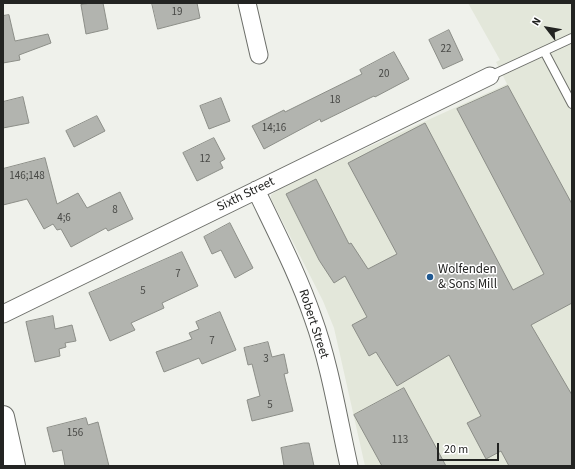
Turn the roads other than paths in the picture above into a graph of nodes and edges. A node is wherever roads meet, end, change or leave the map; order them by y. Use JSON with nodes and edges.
{"nodes":[{"id":1,"x":247,"y":3,"type":"edge"},
{"id":2,"x":572,"y":38,"type":"edge"},
{"id":3,"x":544,"y":51,"type":"junction"},
{"id":4,"x":259,"y":55,"type":"dead end"},
{"id":5,"x":490,"y":76,"type":"joint"},
{"id":6,"x":572,"y":104,"type":"edge"},
{"id":7,"x":256,"y":190,"type":"junction"},
{"id":8,"x":3,"y":314,"type":"edge"},
{"id":9,"x":3,"y":417,"type":"edge"},
{"id":10,"x":14,"y":466,"type":"edge"},
{"id":11,"x":349,"y":466,"type":"edge"}],
"edges":[{"from":1,"to":4,"type":"street"},
{"from":2,"to":3,"type":"lane"},
{"from":3,"to":5,"type":"lane"},
{"from":3,"to":6,"type":"lane"},
{"from":5,"to":7,"type":"street","name":"Sixth Street"},
{"from":7,"to":8,"type":"street","name":"Sixth Street"},
{"from":7,"to":11,"type":"street","name":"Robert Street"},
{"from":9,"to":10,"type":"highway"}]}
